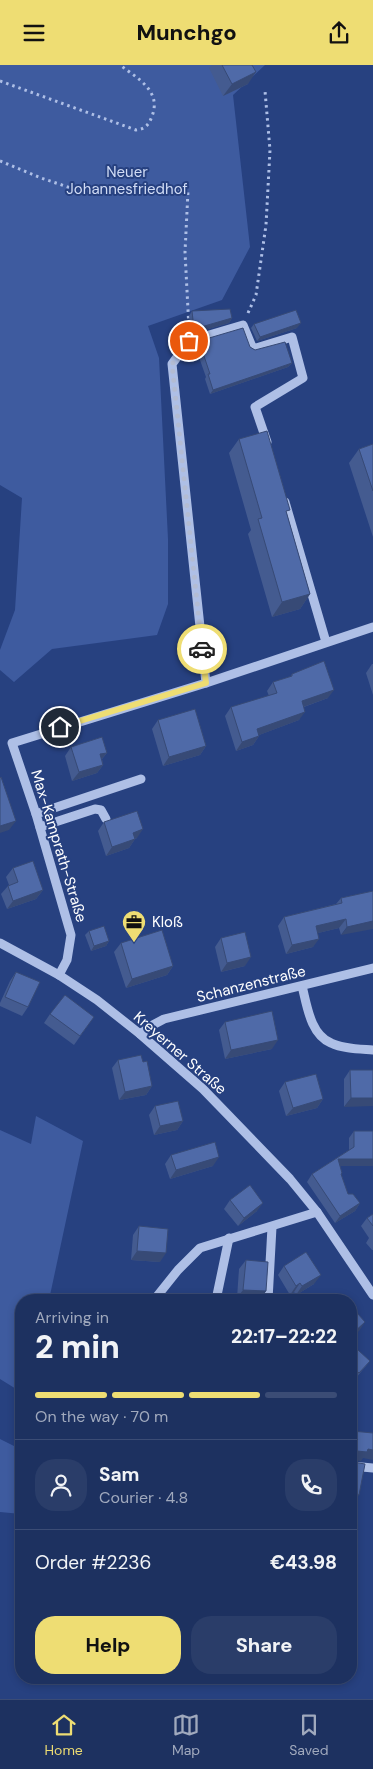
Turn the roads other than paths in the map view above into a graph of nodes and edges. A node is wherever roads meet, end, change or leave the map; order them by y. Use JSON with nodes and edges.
{"nodes":[{"id":1,"x":270,"y":452,"type":"edge"},
{"id":2,"x":281,"y":490,"type":"edge"},
{"id":3,"x":373,"y":627,"type":"edge"},
{"id":4,"x":326,"y":641,"type":"junction"},
{"id":5,"x":206,"y":683,"type":"junction"},
{"id":6,"x":141,"y":779,"type":"dead end"},
{"id":7,"x":36,"y":814,"type":"junction"},
{"id":8,"x":106,"y":819,"type":"edge"},
{"id":9,"x":40,"y":827,"type":"junction"},
{"id":10,"x":0,"y":943,"type":"edge"},
{"id":11,"x":373,"y":968,"type":"edge"},
{"id":12,"x":59,"y":975,"type":"junction"},
{"id":13,"x":302,"y":985,"type":"junction"},
{"id":14,"x":140,"y":1034,"type":"junction"},
{"id":15,"x":373,"y":1050,"type":"edge"},
{"id":16,"x":317,"y":1212,"type":"junction"},
{"id":17,"x":272,"y":1227,"type":"junction"},
{"id":18,"x":229,"y":1237,"type":"junction"},
{"id":19,"x":159,"y":1294,"type":"edge"},
{"id":20,"x":217,"y":1294,"type":"edge"},
{"id":21,"x":268,"y":1294,"type":"edge"},
{"id":22,"x":373,"y":1295,"type":"edge"},
{"id":23,"x":357,"y":1467,"type":"edge"},
{"id":24,"x":373,"y":1468,"type":"edge"}],
"edges":[{"from":1,"to":5,"type":"street"},
{"from":2,"to":4,"type":"street"},
{"from":3,"to":4,"type":"street","name":"Max-Kamprath-Straße"},
{"from":4,"to":5,"type":"street","name":"Max-Kamprath-Straße"},
{"from":5,"to":7,"type":"street","name":"Max-Kamprath-Straße"},
{"from":6,"to":7,"type":"street"},
{"from":7,"to":9,"type":"street","name":"Max-Kamprath-Straße"},
{"from":8,"to":9,"type":"street"},
{"from":9,"to":12,"type":"street","name":"Max-Kamprath-Straße"},
{"from":10,"to":12,"type":"street","name":"Kreyerner Straße"},
{"from":11,"to":13,"type":"street","name":"Schanzenstraße"},
{"from":12,"to":14,"type":"street","name":"Kreyerner Straße"},
{"from":13,"to":14,"type":"street","name":"Schanzenstraße"},
{"from":13,"to":15,"type":"street"},
{"from":14,"to":16,"type":"street","name":"Kreyerner Straße"},
{"from":16,"to":17,"type":"street"},
{"from":16,"to":22,"type":"street","name":"Kreyerner Straße"},
{"from":17,"to":18,"type":"street"},
{"from":17,"to":21,"type":"street"},
{"from":18,"to":19,"type":"street"},
{"from":18,"to":20,"type":"street"},
{"from":23,"to":24,"type":"street"}]}
